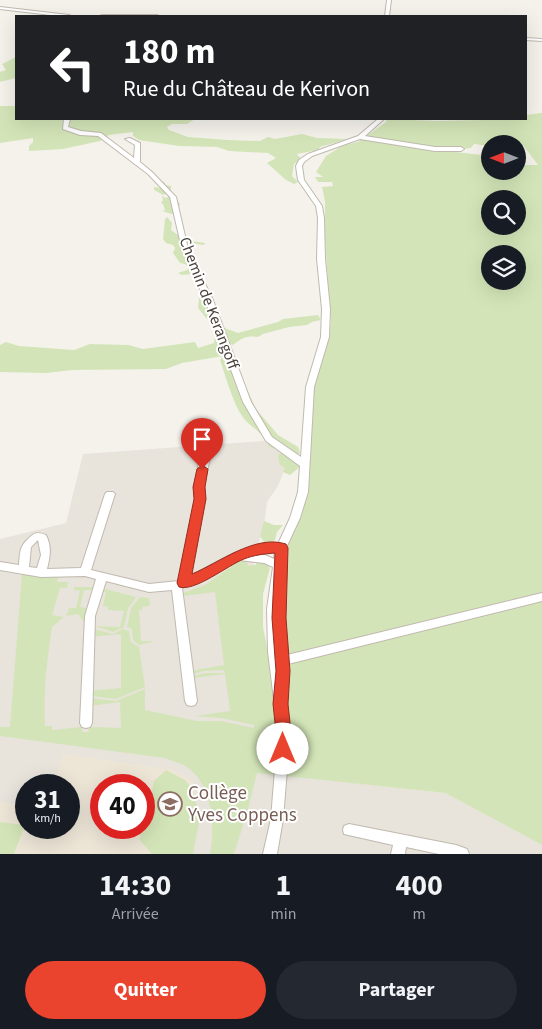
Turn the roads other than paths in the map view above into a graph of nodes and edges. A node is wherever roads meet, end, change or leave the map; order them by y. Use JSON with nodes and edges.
{"nodes":[{"id":1,"x":389,"y":0,"type":"edge"},
{"id":2,"x":0,"y":8,"type":"edge"},
{"id":3,"x":24,"y":14,"type":"edge"},
{"id":4,"x":46,"y":15,"type":"edge"},
{"id":5,"x":387,"y":15,"type":"edge"},
{"id":6,"x":527,"y":39,"type":"edge"},
{"id":7,"x":542,"y":40,"type":"edge"},
{"id":8,"x":67,"y":120,"type":"edge"},
{"id":9,"x":381,"y":120,"type":"edge"},
{"id":10,"x":360,"y":137,"type":"junction"},
{"id":11,"x":128,"y":139,"type":"dead end"},
{"id":12,"x":461,"y":150,"type":"dead end"},
{"id":13,"x":137,"y":163,"type":"junction"},
{"id":14,"x":206,"y":452,"type":"dead end"},
{"id":15,"x":305,"y":465,"type":"junction"},
{"id":16,"x":110,"y":494,"type":"dead end"},
{"id":17,"x":282,"y":548,"type":"junction"},
{"id":18,"x":238,"y":556,"type":"junction"},
{"id":19,"x":277,"y":564,"type":"junction"},
{"id":20,"x":0,"y":566,"type":"edge"},
{"id":21,"x":24,"y":570,"type":"junction"},
{"id":22,"x":85,"y":572,"type":"junction"},
{"id":23,"x":41,"y":573,"type":"junction"},
{"id":24,"x":102,"y":576,"type":"junction"},
{"id":25,"x":180,"y":585,"type":"junction"},
{"id":26,"x":542,"y":597,"type":"edge"},
{"id":27,"x":281,"y":661,"type":"junction"},
{"id":28,"x":191,"y":701,"type":"dead end"},
{"id":29,"x":281,"y":704,"type":"junction"},
{"id":30,"x":86,"y":723,"type":"dead end"},
{"id":31,"x":349,"y":830,"type":"dead end"},
{"id":32,"x":399,"y":848,"type":"edge"},
{"id":33,"x":270,"y":854,"type":"edge"},
{"id":34,"x":462,"y":854,"type":"edge"}],
"edges":[{"from":1,"to":5,"type":"street"},
{"from":2,"to":3,"type":"street"},
{"from":3,"to":4,"type":"street"},
{"from":6,"to":7,"type":"street"},
{"from":8,"to":13,"type":"street","name":"Chemin de Kerangoff"},
{"from":9,"to":10,"type":"street"},
{"from":10,"to":12,"type":"street"},
{"from":10,"to":15,"type":"street"},
{"from":11,"to":13,"type":"street"},
{"from":13,"to":15,"type":"street","name":"Chemin de Kerangoff"},
{"from":14,"to":25,"type":"street"},
{"from":15,"to":17,"type":"street"},
{"from":16,"to":22,"type":"street"},
{"from":17,"to":18,"type":"street"},
{"from":17,"to":19,"type":"street"},
{"from":17,"to":27,"type":"street"},
{"from":18,"to":19,"type":"street"},
{"from":18,"to":25,"type":"street"},
{"from":19,"to":29,"type":"street"},
{"from":20,"to":21,"type":"street"},
{"from":21,"to":23,"type":"street"},
{"from":21,"to":23,"type":"street"},
{"from":22,"to":23,"type":"street"},
{"from":22,"to":24,"type":"street"},
{"from":24,"to":25,"type":"street"},
{"from":24,"to":30,"type":"street"},
{"from":25,"to":28,"type":"street"},
{"from":26,"to":27,"type":"street"},
{"from":27,"to":29,"type":"street"},
{"from":29,"to":33,"type":"street"},
{"from":31,"to":32,"type":"street"},
{"from":32,"to":34,"type":"street"}]}
